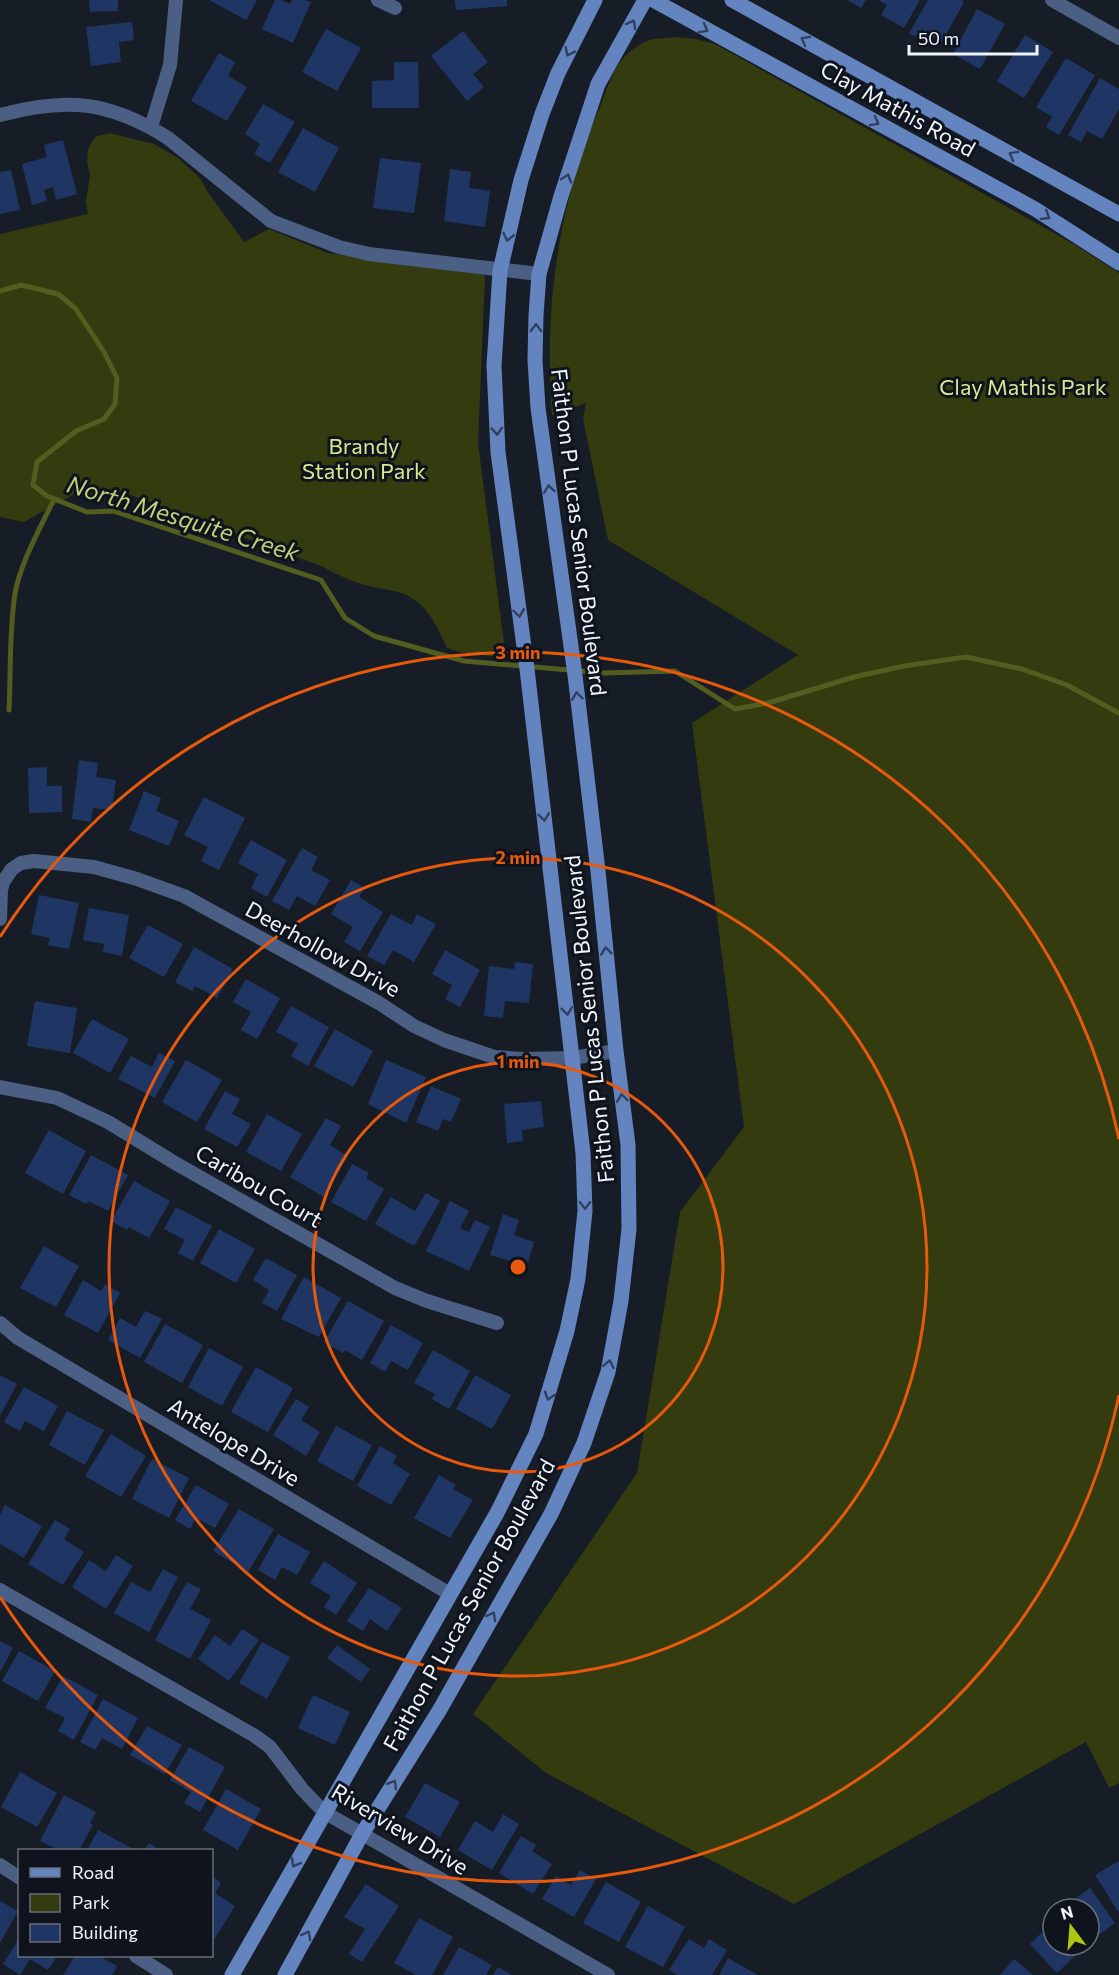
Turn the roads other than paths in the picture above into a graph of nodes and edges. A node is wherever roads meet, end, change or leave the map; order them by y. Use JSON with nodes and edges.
{"nodes":[{"id":1,"x":176,"y":0,"type":"edge"},
{"id":2,"x":378,"y":0,"type":"edge"},
{"id":3,"x":595,"y":0,"type":"edge"},
{"id":4,"x":645,"y":0,"type":"edge"},
{"id":5,"x":653,"y":0,"type":"edge"},
{"id":6,"x":732,"y":0,"type":"edge"},
{"id":7,"x":1052,"y":0,"type":"edge"},
{"id":8,"x":395,"y":8,"type":"dead end"},
{"id":9,"x":1119,"y":38,"type":"edge"},
{"id":10,"x":0,"y":115,"type":"edge"},
{"id":11,"x":150,"y":127,"type":"junction"},
{"id":12,"x":1119,"y":214,"type":"edge"},
{"id":13,"x":1119,"y":263,"type":"edge"},
{"id":14,"x":500,"y":271,"type":"junction"},
{"id":15,"x":539,"y":274,"type":"junction"},
{"id":16,"x":0,"y":919,"type":"edge"},
{"id":17,"x":616,"y":1051,"type":"junction"},
{"id":18,"x":572,"y":1058,"type":"junction"},
{"id":19,"x":0,"y":1087,"type":"edge"},
{"id":20,"x":0,"y":1323,"type":"edge"},
{"id":21,"x":497,"y":1323,"type":"dead end"},
{"id":22,"x":0,"y":1590,"type":"edge"},
{"id":23,"x":450,"y":1594,"type":"junction"},
{"id":24,"x":324,"y":1812,"type":"junction"},
{"id":25,"x":362,"y":1834,"type":"junction"},
{"id":26,"x":0,"y":1866,"type":"edge"},
{"id":27,"x":18,"y":1877,"type":"edge"},
{"id":28,"x":138,"y":1957,"type":"edge"},
{"id":29,"x":166,"y":1975,"type":"edge"},
{"id":30,"x":232,"y":1975,"type":"edge"},
{"id":31,"x":285,"y":1975,"type":"edge"},
{"id":32,"x":608,"y":1975,"type":"edge"}],
"edges":[{"from":1,"to":11,"type":"street"},
{"from":2,"to":8,"type":"street"},
{"from":3,"to":14,"type":"main road","name":"Faithon P Lucas Senior Boulevard","one_way":true},
{"from":15,"to":4,"type":"main road","name":"Faithon P Lucas Senior Boulevard","one_way":true},
{"from":5,"to":13,"type":"main road","name":"Clay Mathis Road","one_way":true},
{"from":12,"to":6,"type":"main road","name":"Clay Mathis Road","one_way":true},
{"from":7,"to":9,"type":"street"},
{"from":10,"to":11,"type":"street"},
{"from":11,"to":14,"type":"street"},
{"from":14,"to":15,"type":"street"},
{"from":14,"to":18,"type":"main road","name":"Faithon P Lucas Senior Boulevard","one_way":true},
{"from":17,"to":15,"type":"main road","name":"Faithon P Lucas Senior Boulevard","one_way":true},
{"from":16,"to":18,"type":"street","name":"Deerhollow Drive"},
{"from":17,"to":18,"type":"street","name":"Deerhollow Drive"},
{"from":25,"to":17,"type":"main road","name":"Faithon P Lucas Senior Boulevard","one_way":true},
{"from":18,"to":23,"type":"main road","name":"Faithon P Lucas Senior Boulevard","one_way":true},
{"from":19,"to":21,"type":"street","name":"Caribou Court"},
{"from":20,"to":23,"type":"street","name":"Antelope Drive"},
{"from":22,"to":24,"type":"street","name":"Riverview Drive"},
{"from":23,"to":24,"type":"main road","name":"Faithon P Lucas Senior Boulevard"},
{"from":24,"to":25,"type":"street","name":"Riverview Drive"},
{"from":24,"to":30,"type":"main road","name":"Faithon P Lucas Senior Boulevard","one_way":true},
{"from":31,"to":25,"type":"main road","name":"Faithon P Lucas Senior Boulevard","one_way":true},
{"from":25,"to":32,"type":"street","name":"Riverview Drive"},
{"from":26,"to":27,"type":"street"},
{"from":28,"to":29,"type":"street"}]}
